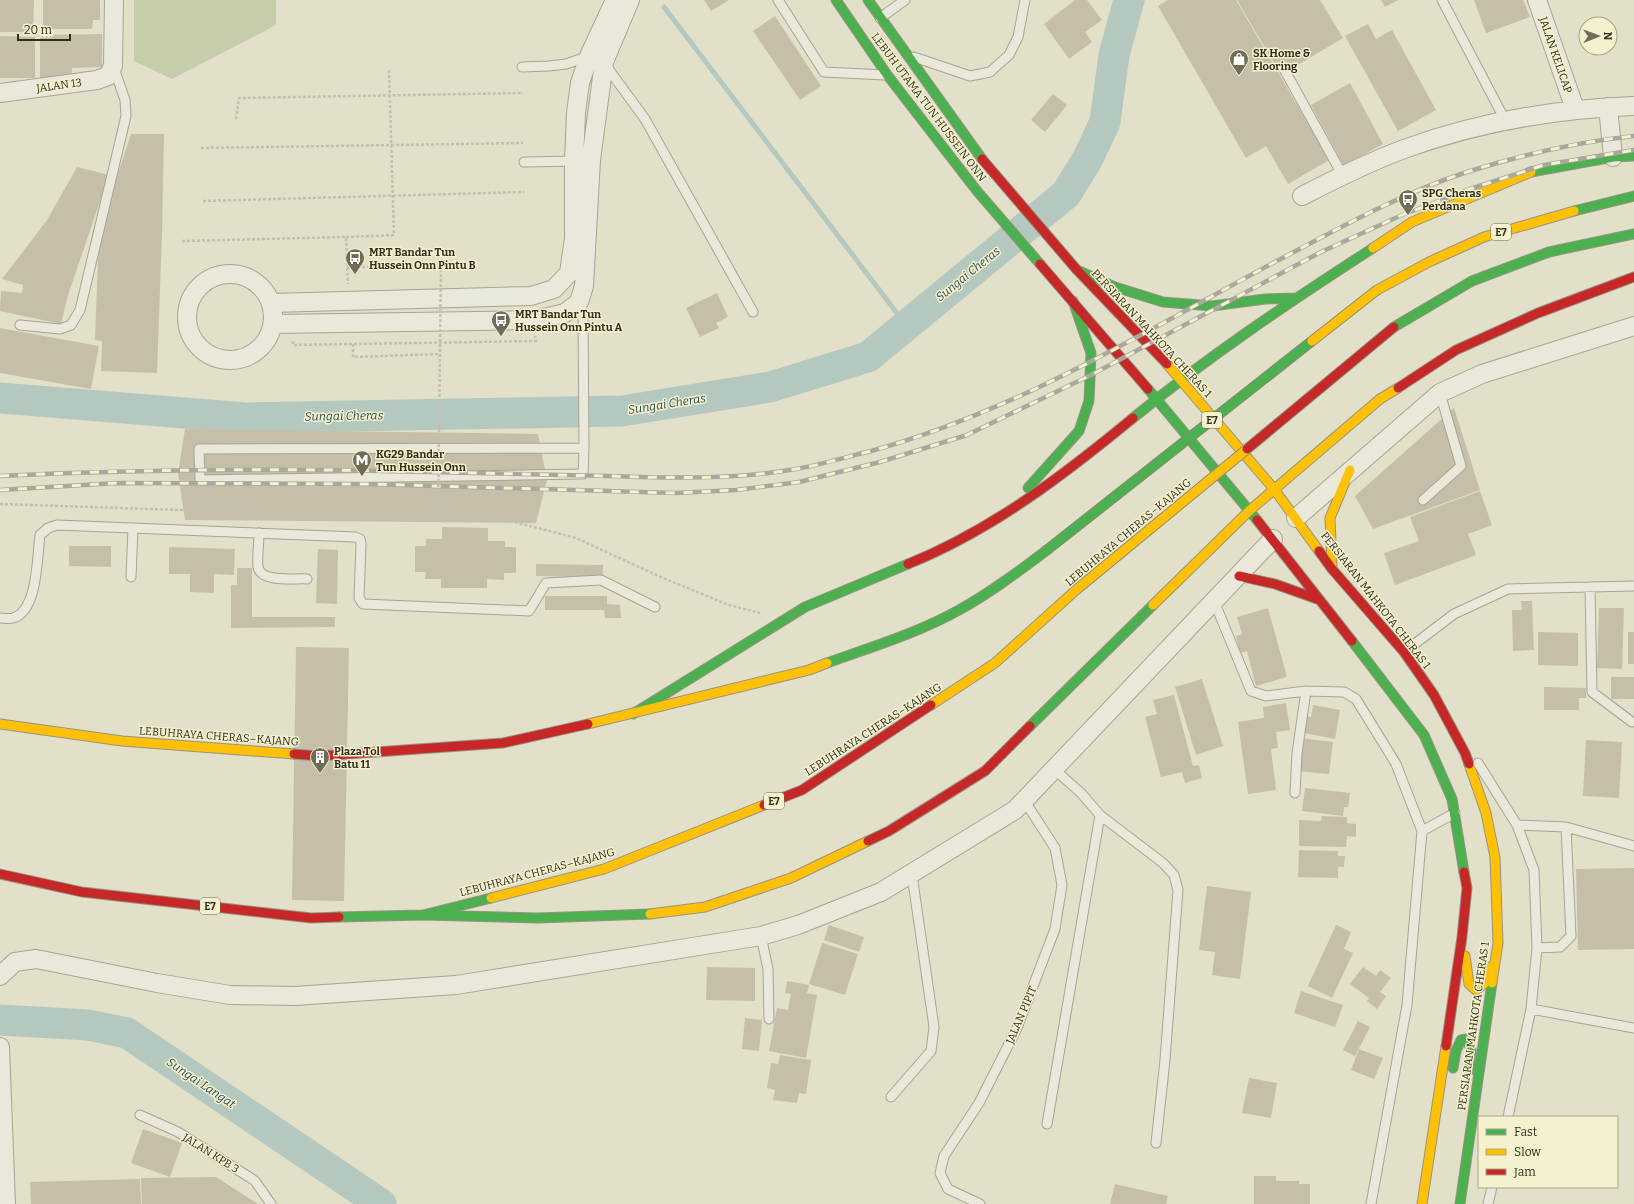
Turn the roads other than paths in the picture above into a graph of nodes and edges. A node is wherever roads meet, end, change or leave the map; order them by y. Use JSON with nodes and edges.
{"nodes":[{"id":1,"x":114,"y":0,"type":"edge"},
{"id":2,"x":615,"y":0,"type":"edge"},
{"id":3,"x":630,"y":0,"type":"edge"},
{"id":4,"x":778,"y":0,"type":"edge"},
{"id":5,"x":836,"y":0,"type":"edge"},
{"id":6,"x":868,"y":0,"type":"edge"},
{"id":7,"x":905,"y":0,"type":"edge"},
{"id":8,"x":1025,"y":0,"type":"edge"},
{"id":9,"x":1442,"y":0,"type":"edge"},
{"id":10,"x":1537,"y":0,"type":"edge"},
{"id":11,"x":880,"y":18,"type":"junction"},
{"id":12,"x":907,"y":54,"type":"junction"},
{"id":13,"x":596,"y":59,"type":"junction"},
{"id":14,"x":113,"y":66,"type":"junction"},
{"id":15,"x":522,"y":67,"type":"dead end"},
{"id":16,"x":1284,"y":69,"type":"dead end"},
{"id":17,"x":888,"y":76,"type":"junction"},
{"id":18,"x":0,"y":94,"type":"edge"},
{"id":19,"x":1634,"y":106,"type":"edge"},
{"id":20,"x":1608,"y":107,"type":"junction"},
{"id":21,"x":1575,"y":109,"type":"junction"},
{"id":22,"x":1505,"y":120,"type":"junction"},
{"id":23,"x":1634,"y":156,"type":"edge"},
{"id":24,"x":1613,"y":157,"type":"junction"},
{"id":25,"x":582,"y":161,"type":"junction"},
{"id":26,"x":524,"y":162,"type":"dead end"},
{"id":27,"x":1343,"y":176,"type":"junction"},
{"id":28,"x":1302,"y":196,"type":"dead end"},
{"id":29,"x":1634,"y":196,"type":"edge"},
{"id":30,"x":1634,"y":234,"type":"edge"},
{"id":31,"x":1047,"y":236,"type":"joint"},
{"id":32,"x":1077,"y":270,"type":"junction"},
{"id":33,"x":1634,"y":277,"type":"edge"},
{"id":34,"x":1296,"y":298,"type":"junction"},
{"id":35,"x":579,"y":302,"type":"junction"},
{"id":36,"x":1073,"y":302,"type":"junction"},
{"id":37,"x":271,"y":303,"type":"junction"},
{"id":38,"x":753,"y":312,"type":"dead end"},
{"id":39,"x":273,"y":324,"type":"junction"},
{"id":40,"x":20,"y":325,"type":"dead end"},
{"id":41,"x":1634,"y":326,"type":"edge"},
{"id":42,"x":1181,"y":379,"type":"junction"},
{"id":43,"x":1440,"y":393,"type":"junction"},
{"id":44,"x":1157,"y":399,"type":"junction"},
{"id":45,"x":584,"y":448,"type":"junction"},
{"id":46,"x":1350,"y":470,"type":"junction"},
{"id":47,"x":1274,"y":489,"type":"junction"},
{"id":48,"x":1423,"y":500,"type":"dead end"},
{"id":49,"x":1249,"y":511,"type":"junction"},
{"id":50,"x":1008,"y":512,"type":"junction"},
{"id":51,"x":1296,"y":518,"type":"junction"},
{"id":52,"x":133,"y":528,"type":"junction"},
{"id":53,"x":259,"y":533,"type":"junction"},
{"id":54,"x":1274,"y":539,"type":"junction"},
{"id":55,"x":1332,"y":569,"type":"junction"},
{"id":56,"x":131,"y":576,"type":"dead end"},
{"id":57,"x":1239,"y":576,"type":"junction"},
{"id":58,"x":307,"y":579,"type":"dead end"},
{"id":59,"x":1634,"y":586,"type":"edge"},
{"id":60,"x":1590,"y":587,"type":"junction"},
{"id":61,"x":1320,"y":600,"type":"junction"},
{"id":62,"x":1214,"y":601,"type":"junction"},
{"id":63,"x":654,"y":607,"type":"dead end"},
{"id":64,"x":0,"y":618,"type":"edge"},
{"id":65,"x":1404,"y":652,"type":"junction"},
{"id":66,"x":1306,"y":691,"type":"junction"},
{"id":67,"x":1434,"y":695,"type":"junction"},
{"id":68,"x":634,"y":714,"type":"junction"},
{"id":69,"x":1632,"y":722,"type":"dead end"},
{"id":70,"x":0,"y":724,"type":"edge"},
{"id":71,"x":1054,"y":769,"type":"junction"},
{"id":72,"x":1295,"y":794,"type":"dead end"},
{"id":73,"x":1024,"y":800,"type":"junction"},
{"id":74,"x":1455,"y":813,"type":"junction"},
{"id":75,"x":1100,"y":815,"type":"junction"},
{"id":76,"x":1517,"y":825,"type":"junction"},
{"id":77,"x":1566,"y":827,"type":"junction"},
{"id":78,"x":1422,"y":831,"type":"junction"},
{"id":79,"x":1634,"y":846,"type":"edge"},
{"id":80,"x":0,"y":874,"type":"edge"},
{"id":81,"x":912,"y":875,"type":"junction"},
{"id":82,"x":423,"y":915,"type":"junction"},
{"id":83,"x":761,"y":936,"type":"junction"},
{"id":84,"x":1462,"y":937,"type":"junction"},
{"id":85,"x":1498,"y":943,"type":"junction"},
{"id":86,"x":1537,"y":948,"type":"junction"},
{"id":87,"x":0,"y":976,"type":"edge"},
{"id":88,"x":1531,"y":1009,"type":"junction"},
{"id":89,"x":769,"y":1020,"type":"dead end"},
{"id":90,"x":1634,"y":1028,"type":"edge"},
{"id":91,"x":0,"y":1047,"type":"edge"},
{"id":92,"x":891,"y":1097,"type":"dead end"},
{"id":93,"x":140,"y":1115,"type":"dead end"},
{"id":94,"x":1508,"y":1116,"type":"edge"},
{"id":95,"x":1047,"y":1124,"type":"dead end"},
{"id":96,"x":1156,"y":1144,"type":"dead end"},
{"id":97,"x":3,"y":1161,"type":"edge"},
{"id":98,"x":1492,"y":1188,"type":"edge"},
{"id":99,"x":6,"y":1204,"type":"edge"},
{"id":100,"x":271,"y":1204,"type":"edge"},
{"id":101,"x":980,"y":1204,"type":"edge"},
{"id":102,"x":1371,"y":1204,"type":"edge"},
{"id":103,"x":1423,"y":1204,"type":"edge"},
{"id":104,"x":1460,"y":1204,"type":"edge"},
{"id":105,"x":1488,"y":1204,"type":"edge"}],
"edges":[{"from":1,"to":14,"type":"street"},
{"from":2,"to":13,"type":"street"},
{"from":3,"to":13,"type":"street"},
{"from":4,"to":17,"type":"lane"},
{"from":5,"to":17,"type":"main road","name":"LEBUH UTAMA TUN HUSSEIN ONN"},
{"from":6,"to":11,"type":"main road","name":"LEBUH UTAMA TUN HUSSEIN ONN"},
{"from":7,"to":11,"type":"lane"},
{"from":8,"to":12,"type":"lane"},
{"from":9,"to":22,"type":"lane"},
{"from":10,"to":21,"type":"street","name":"JALAN KELICAP"},
{"from":11,"to":12,"type":"main road","name":"LEBUH UTAMA TUN HUSSEIN ONN"},
{"from":12,"to":31,"type":"main road","name":"LEBUH UTAMA TUN HUSSEIN ONN"},
{"from":13,"to":15,"type":"lane"},
{"from":13,"to":25,"type":"street"},
{"from":13,"to":38,"type":"lane"},
{"from":14,"to":18,"type":"street","name":"JALAN 13"},
{"from":14,"to":40,"type":"lane"},
{"from":16,"to":27,"type":"lane"},
{"from":17,"to":36,"type":"main road","name":"LEBUH UTAMA TUN HUSSEIN ONN"},
{"from":19,"to":20,"type":"street"},
{"from":20,"to":21,"type":"street"},
{"from":20,"to":24,"type":"street"},
{"from":21,"to":22,"type":"street"},
{"from":22,"to":27,"type":"street"},
{"from":23,"to":24,"type":"main road"},
{"from":24,"to":34,"type":"main road"},
{"from":25,"to":26,"type":"lane"},
{"from":25,"to":35,"type":"street"},
{"from":25,"to":37,"type":"street"},
{"from":27,"to":28,"type":"street"},
{"from":29,"to":68,"type":"main road","name":"LEBUHRAYA CHERAS–KAJANG","number":"E7","bridge":true},
{"from":30,"to":82,"type":"main road","name":"LEBUHRAYA CHERAS–KAJANG","number":"E7","bridge":true},
{"from":31,"to":32,"type":"main road","name":"PERSIARAN MAHKOTA CHERAS 1"},
{"from":32,"to":34,"type":"main road"},
{"from":32,"to":42,"type":"main road","name":"PERSIARAN MAHKOTA CHERAS 1"},
{"from":33,"to":47,"type":"main road"},
{"from":34,"to":42,"type":"main road"},
{"from":35,"to":39,"type":"street"},
{"from":35,"to":45,"type":"lane"},
{"from":36,"to":44,"type":"main road"},
{"from":36,"to":50,"type":"main road"},
{"from":37,"to":39,"type":"street"},
{"from":37,"to":39,"type":"street"},
{"from":41,"to":43,"type":"street"},
{"from":42,"to":44,"type":"main road"},
{"from":42,"to":47,"type":"main road","name":"PERSIARAN MAHKOTA CHERAS 1"},
{"from":43,"to":46,"type":"street"},
{"from":43,"to":48,"type":"lane"},
{"from":44,"to":49,"type":"main road"},
{"from":44,"to":50,"type":"main road"},
{"from":45,"to":45,"type":"lane"},
{"from":46,"to":51,"type":"street"},
{"from":46,"to":55,"type":"main road"},
{"from":47,"to":49,"type":"main road"},
{"from":47,"to":51,"type":"main road","name":"PERSIARAN MAHKOTA CHERAS 1"},
{"from":49,"to":54,"type":"main road"},
{"from":49,"to":82,"type":"main road"},
{"from":50,"to":68,"type":"main road"},
{"from":51,"to":55,"type":"main road","name":"PERSIARAN MAHKOTA CHERAS 1"},
{"from":52,"to":53,"type":"lane"},
{"from":52,"to":56,"type":"lane"},
{"from":52,"to":64,"type":"lane"},
{"from":53,"to":58,"type":"lane"},
{"from":53,"to":63,"type":"lane"},
{"from":54,"to":57,"type":"street"},
{"from":54,"to":61,"type":"main road"},
{"from":55,"to":65,"type":"main road","name":"PERSIARAN MAHKOTA CHERAS 1"},
{"from":57,"to":61,"type":"main road"},
{"from":57,"to":62,"type":"street"},
{"from":59,"to":60,"type":"lane"},
{"from":60,"to":65,"type":"lane"},
{"from":60,"to":69,"type":"lane"},
{"from":61,"to":74,"type":"main road"},
{"from":62,"to":66,"type":"lane"},
{"from":62,"to":71,"type":"street"},
{"from":65,"to":67,"type":"main road","name":"PERSIARAN MAHKOTA CHERAS 1"},
{"from":66,"to":72,"type":"lane"},
{"from":66,"to":78,"type":"lane"},
{"from":67,"to":76,"type":"lane"},
{"from":67,"to":85,"type":"main road","name":"PERSIARAN MAHKOTA CHERAS 1"},
{"from":68,"to":70,"type":"main road","name":"LEBUHRAYA CHERAS–KAJANG","number":"E7"},
{"from":71,"to":73,"type":"street"},
{"from":71,"to":75,"type":"lane"},
{"from":73,"to":81,"type":"street"},
{"from":73,"to":101,"type":"lane","name":"JALAN PIPIT"},
{"from":74,"to":78,"type":"lane"},
{"from":74,"to":84,"type":"main road"},
{"from":75,"to":95,"type":"lane"},
{"from":75,"to":96,"type":"lane"},
{"from":76,"to":77,"type":"lane"},
{"from":76,"to":86,"type":"lane"},
{"from":77,"to":79,"type":"lane"},
{"from":77,"to":86,"type":"lane"},
{"from":78,"to":102,"type":"lane"},
{"from":80,"to":82,"type":"main road","name":"LEBUHRAYA CHERAS–KAJANG","number":"E7"},
{"from":81,"to":83,"type":"street"},
{"from":81,"to":92,"type":"lane"},
{"from":83,"to":87,"type":"street"},
{"from":83,"to":89,"type":"lane"},
{"from":84,"to":85,"type":"main road"},
{"from":84,"to":103,"type":"main road"},
{"from":85,"to":104,"type":"main road","name":"PERSIARAN MAHKOTA CHERAS 1"},
{"from":86,"to":88,"type":"lane"},
{"from":88,"to":90,"type":"lane"},
{"from":88,"to":94,"type":"lane"},
{"from":91,"to":97,"type":"street"},
{"from":93,"to":100,"type":"lane","name":"JALAN KPB 3"},
{"from":97,"to":99,"type":"street"},
{"from":98,"to":105,"type":"lane"},
{"from":103,"to":104,"type":"main road"}]}
